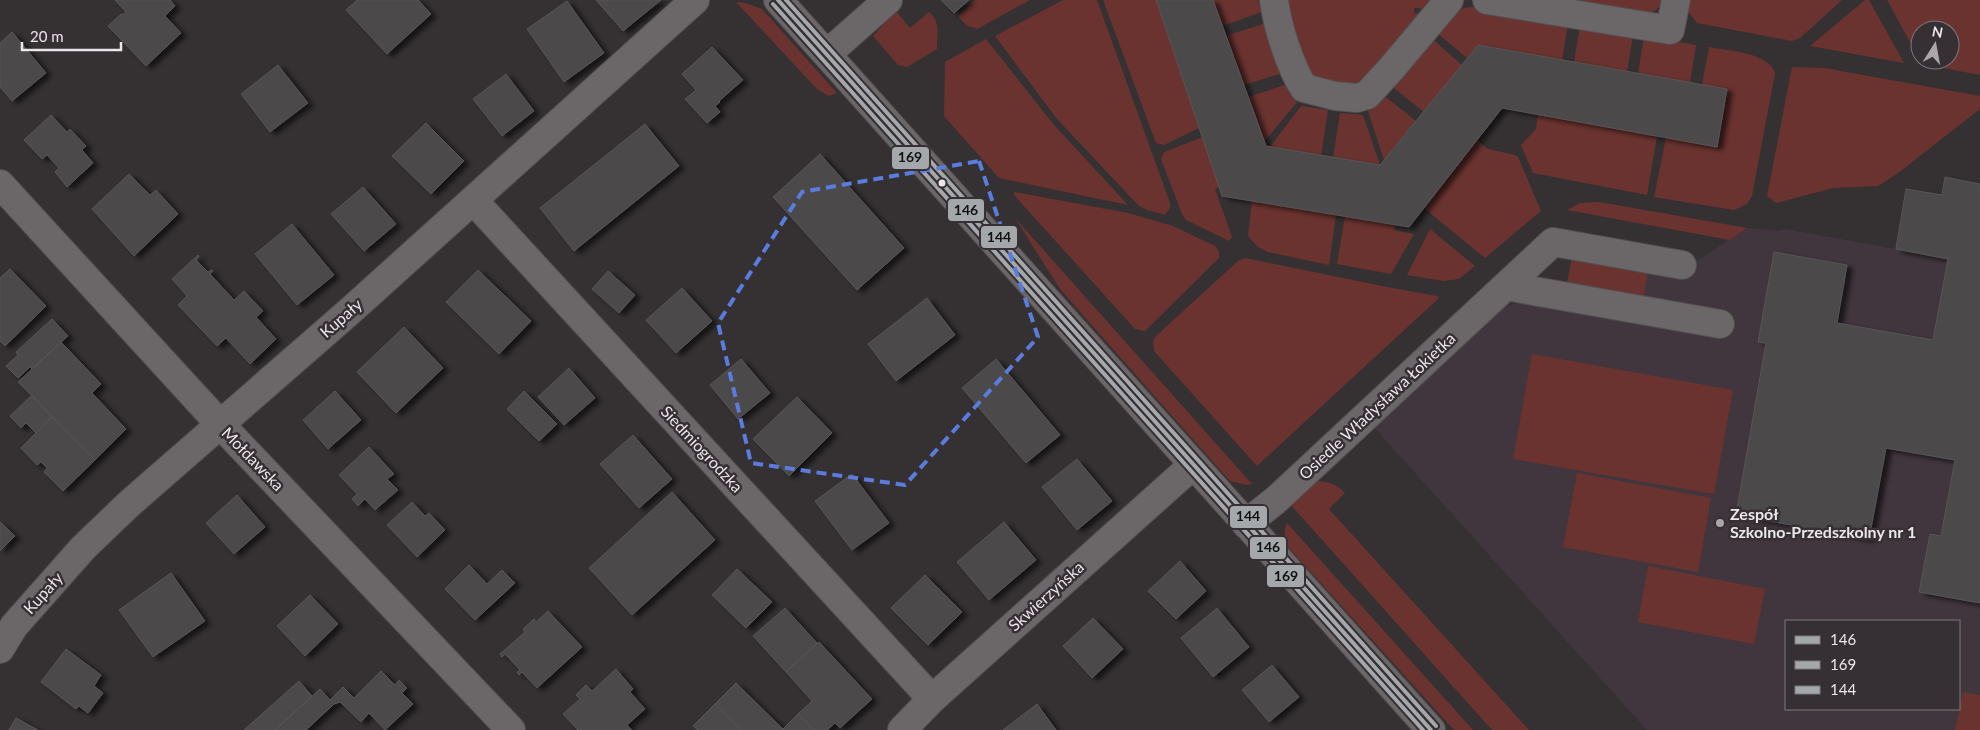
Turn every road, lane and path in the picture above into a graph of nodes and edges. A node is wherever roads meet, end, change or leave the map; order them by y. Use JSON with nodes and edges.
{"nodes":[{"id":1,"x":695,"y":0,"type":"edge"},
{"id":2,"x":778,"y":0,"type":"edge"},
{"id":3,"x":888,"y":0,"type":"edge"},
{"id":4,"x":1274,"y":0,"type":"edge"},
{"id":5,"x":1448,"y":0,"type":"edge"},
{"id":6,"x":1487,"y":0,"type":"edge"},
{"id":7,"x":1676,"y":0,"type":"edge"},
{"id":8,"x":827,"y":54,"type":"junction"},
{"id":9,"x":0,"y":184,"type":"edge"},
{"id":10,"x":473,"y":200,"type":"junction"},
{"id":11,"x":1682,"y":265,"type":"dead end"},
{"id":12,"x":1506,"y":286,"type":"junction"},
{"id":13,"x":1720,"y":324,"type":"dead end"},
{"id":14,"x":219,"y":423,"type":"junction"},
{"id":15,"x":1193,"y":465,"type":"junction"},
{"id":16,"x":1246,"y":524,"type":"junction"},
{"id":17,"x":0,"y":649,"type":"edge"},
{"id":18,"x":932,"y":698,"type":"junction"},
{"id":19,"x":511,"y":730,"type":"edge"},
{"id":20,"x":902,"y":730,"type":"edge"},
{"id":21,"x":1431,"y":730,"type":"edge"}],
"edges":[{"from":1,"to":10,"type":"street","name":"Kupały"},
{"from":2,"to":8,"type":"street"},
{"from":3,"to":8,"type":"street"},
{"from":4,"to":5,"type":"street"},
{"from":6,"to":7,"type":"street"},
{"from":8,"to":15,"type":"street"},
{"from":9,"to":14,"type":"street","name":"Mołdawska"},
{"from":10,"to":14,"type":"street","name":"Kupały"},
{"from":10,"to":18,"type":"street","name":"Siedmiogrodzka"},
{"from":11,"to":12,"type":"street","name":"Osiedle Władysława Łokietka"},
{"from":12,"to":13,"type":"street"},
{"from":12,"to":16,"type":"street","name":"Osiedle Władysława Łokietka"},
{"from":14,"to":17,"type":"street","name":"Kupały"},
{"from":14,"to":19,"type":"street","name":"Mołdawska"},
{"from":15,"to":16,"type":"street"},
{"from":15,"to":18,"type":"street","name":"Skwierzyńska"},
{"from":16,"to":21,"type":"street"},
{"from":18,"to":20,"type":"street","name":"Skwierzyńska"}]}
